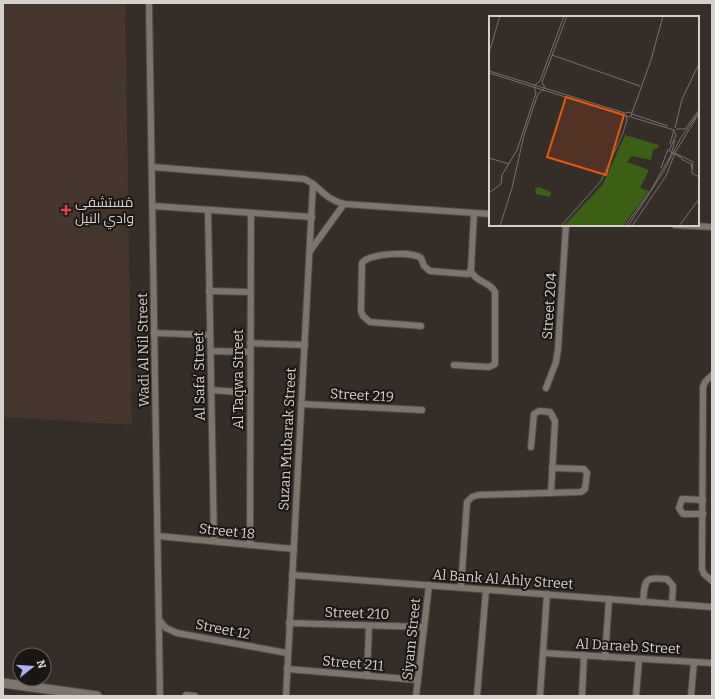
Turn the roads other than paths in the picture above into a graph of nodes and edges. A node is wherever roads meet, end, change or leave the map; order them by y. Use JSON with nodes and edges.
{"nodes":[{"id":1,"x":149,"y":3,"type":"edge"},
{"id":2,"x":152,"y":167,"type":"junction"},
{"id":3,"x":313,"y":184,"type":"junction"},
{"id":4,"x":344,"y":204,"type":"junction"},
{"id":5,"x":152,"y":206,"type":"junction"},
{"id":6,"x":208,"y":210,"type":"junction"},
{"id":7,"x":251,"y":213,"type":"junction"},
{"id":8,"x":474,"y":213,"type":"junction"},
{"id":9,"x":489,"y":214,"type":"edge"},
{"id":10,"x":312,"y":216,"type":"junction"},
{"id":11,"x":566,"y":226,"type":"edge"},
{"id":12,"x":694,"y":226,"type":"edge"},
{"id":13,"x":712,"y":227,"type":"edge"},
{"id":14,"x":310,"y":251,"type":"junction"},
{"id":15,"x":471,"y":271,"type":"junction"},
{"id":16,"x":209,"y":291,"type":"junction"},
{"id":17,"x":250,"y":292,"type":"junction"},
{"id":18,"x":421,"y":326,"type":"dead end"},
{"id":19,"x":154,"y":333,"type":"junction"},
{"id":20,"x":210,"y":335,"type":"junction"},
{"id":21,"x":250,"y":343,"type":"junction"},
{"id":22,"x":305,"y":345,"type":"junction"},
{"id":23,"x":211,"y":351,"type":"junction"},
{"id":24,"x":250,"y":352,"type":"junction"},
{"id":25,"x":454,"y":365,"type":"dead end"},
{"id":26,"x":712,"y":375,"type":"edge"},
{"id":27,"x":546,"y":388,"type":"dead end"},
{"id":28,"x":211,"y":390,"type":"junction"},
{"id":29,"x":250,"y":393,"type":"junction"},
{"id":30,"x":301,"y":404,"type":"junction"},
{"id":31,"x":422,"y":410,"type":"dead end"},
{"id":32,"x":531,"y":447,"type":"dead end"},
{"id":33,"x":552,"y":468,"type":"junction"},
{"id":34,"x":551,"y":493,"type":"junction"},
{"id":35,"x":702,"y":500,"type":"junction"},
{"id":36,"x":703,"y":514,"type":"junction"},
{"id":37,"x":158,"y":536,"type":"junction"},
{"id":38,"x":214,"y":541,"type":"junction"},
{"id":39,"x":250,"y":545,"type":"junction"},
{"id":40,"x":294,"y":549,"type":"junction"},
{"id":41,"x":292,"y":574,"type":"junction"},
{"id":42,"x":712,"y":581,"type":"edge"},
{"id":43,"x":429,"y":586,"type":"junction"},
{"id":44,"x":461,"y":587,"type":"junction"},
{"id":45,"x":486,"y":590,"type":"junction"},
{"id":46,"x":547,"y":594,"type":"junction"},
{"id":47,"x":609,"y":599,"type":"junction"},
{"id":48,"x":643,"y":602,"type":"junction"},
{"id":49,"x":672,"y":604,"type":"junction"},
{"id":50,"x":712,"y":607,"type":"edge"},
{"id":51,"x":159,"y":620,"type":"junction"},
{"id":52,"x":289,"y":623,"type":"junction"},
{"id":53,"x":370,"y":626,"type":"junction"},
{"id":54,"x":424,"y":627,"type":"junction"},
{"id":55,"x":287,"y":653,"type":"junction"},
{"id":56,"x":543,"y":653,"type":"junction"},
{"id":57,"x":584,"y":656,"type":"junction"},
{"id":58,"x":605,"y":657,"type":"junction"},
{"id":59,"x":639,"y":659,"type":"junction"},
{"id":60,"x":694,"y":662,"type":"junction"},
{"id":61,"x":712,"y":663,"type":"edge"},
{"id":62,"x":287,"y":669,"type":"junction"},
{"id":63,"x":366,"y":676,"type":"junction"},
{"id":64,"x":418,"y":680,"type":"junction"},
{"id":65,"x":3,"y":683,"type":"edge"},
{"id":66,"x":186,"y":695,"type":"dead end"},
{"id":67,"x":97,"y":696,"type":"edge"},
{"id":68,"x":160,"y":696,"type":"edge"},
{"id":69,"x":195,"y":696,"type":"edge"},
{"id":70,"x":286,"y":696,"type":"edge"},
{"id":71,"x":416,"y":696,"type":"edge"},
{"id":72,"x":477,"y":696,"type":"edge"},
{"id":73,"x":540,"y":696,"type":"edge"},
{"id":74,"x":582,"y":696,"type":"edge"},
{"id":75,"x":636,"y":696,"type":"edge"},
{"id":76,"x":691,"y":696,"type":"edge"}],
"edges":[{"from":1,"to":2,"type":"street","name":"Wadi Al Nil Street"},
{"from":2,"to":3,"type":"street"},
{"from":2,"to":5,"type":"street","name":"Wadi Al Nil Street"},
{"from":3,"to":4,"type":"street"},
{"from":3,"to":10,"type":"street","name":"Suzan Mubarak Street"},
{"from":4,"to":8,"type":"street"},
{"from":4,"to":14,"type":"street"},
{"from":5,"to":6,"type":"street"},
{"from":5,"to":19,"type":"street","name":"Wadi Al Nil Street"},
{"from":6,"to":7,"type":"street"},
{"from":6,"to":16,"type":"street","name":"Al Safa' Street"},
{"from":7,"to":10,"type":"street"},
{"from":7,"to":17,"type":"street","name":"Al Taqwa Street"},
{"from":8,"to":9,"type":"street"},
{"from":8,"to":15,"type":"street"},
{"from":10,"to":14,"type":"street","name":"Suzan Mubarak Street"},
{"from":11,"to":27,"type":"street","name":"Street 204"},
{"from":12,"to":13,"type":"street"},
{"from":14,"to":22,"type":"street","name":"Suzan Mubarak Street"},
{"from":15,"to":18,"type":"street"},
{"from":15,"to":25,"type":"street"},
{"from":16,"to":17,"type":"street"},
{"from":16,"to":20,"type":"street","name":"Al Safa' Street"},
{"from":17,"to":21,"type":"street","name":"Al Taqwa Street"},
{"from":19,"to":20,"type":"street"},
{"from":19,"to":37,"type":"street","name":"Wadi Al Nil Street"},
{"from":20,"to":23,"type":"street","name":"Al Safa' Street"},
{"from":21,"to":22,"type":"street"},
{"from":21,"to":24,"type":"street","name":"Al Taqwa Street"},
{"from":22,"to":30,"type":"street","name":"Suzan Mubarak Street"},
{"from":23,"to":24,"type":"street"},
{"from":23,"to":28,"type":"street","name":"Al Safa' Street"},
{"from":24,"to":29,"type":"street","name":"Al Taqwa Street"},
{"from":26,"to":35,"type":"street"},
{"from":28,"to":29,"type":"street"},
{"from":28,"to":38,"type":"street","name":"Al Safa' Street"},
{"from":29,"to":39,"type":"street","name":"Al Taqwa Street"},
{"from":30,"to":31,"type":"street","name":"Street 219"},
{"from":30,"to":40,"type":"street","name":"Suzan Mubarak Street"},
{"from":32,"to":33,"type":"street"},
{"from":33,"to":34,"type":"street"},
{"from":33,"to":34,"type":"street"},
{"from":34,"to":44,"type":"street"},
{"from":35,"to":36,"type":"street"},
{"from":35,"to":36,"type":"street"},
{"from":36,"to":42,"type":"street"},
{"from":37,"to":38,"type":"street","name":"Street 18"},
{"from":37,"to":51,"type":"street","name":"Wadi Al Nil Street"},
{"from":38,"to":39,"type":"street","name":"Street 18"},
{"from":39,"to":40,"type":"street","name":"Street 18"},
{"from":40,"to":41,"type":"street","name":"Suzan Mubarak Street"},
{"from":41,"to":43,"type":"street","name":"Al Bank Al Ahly Street"},
{"from":41,"to":52,"type":"street","name":"Suzan Mubarak Street"},
{"from":43,"to":44,"type":"street","name":"Al Bank Al Ahly Street"},
{"from":43,"to":54,"type":"street","name":"Siyam Street"},
{"from":44,"to":45,"type":"street","name":"Al Bank Al Ahly Street"},
{"from":45,"to":46,"type":"street","name":"Al Bank Al Ahly Street"},
{"from":45,"to":72,"type":"street"},
{"from":46,"to":47,"type":"street","name":"Al Bank Al Ahly Street"},
{"from":46,"to":56,"type":"street"},
{"from":47,"to":48,"type":"street","name":"Al Bank Al Ahly Street"},
{"from":47,"to":58,"type":"street"},
{"from":48,"to":49,"type":"street","name":"Al Bank Al Ahly Street"},
{"from":48,"to":49,"type":"street"},
{"from":49,"to":50,"type":"street","name":"Al Bank Al Ahly Street"},
{"from":51,"to":55,"type":"street","name":"Street 12"},
{"from":51,"to":68,"type":"street","name":"Wadi Al Nil Street"},
{"from":52,"to":53,"type":"street","name":"Street 210"},
{"from":52,"to":55,"type":"street","name":"Suzan Mubarak Street"},
{"from":53,"to":54,"type":"street","name":"Street 210"},
{"from":53,"to":63,"type":"street"},
{"from":54,"to":64,"type":"street","name":"Siyam Street"},
{"from":55,"to":62,"type":"street","name":"Suzan Mubarak Street"},
{"from":56,"to":57,"type":"street","name":"Al Daraeb Street"},
{"from":56,"to":73,"type":"street"},
{"from":57,"to":58,"type":"street","name":"Al Daraeb Street"},
{"from":57,"to":74,"type":"street"},
{"from":58,"to":59,"type":"street","name":"Al Daraeb Street"},
{"from":59,"to":60,"type":"street","name":"Al Daraeb Street"},
{"from":59,"to":75,"type":"street"},
{"from":60,"to":61,"type":"street","name":"Al Daraeb Street"},
{"from":60,"to":76,"type":"street"},
{"from":62,"to":63,"type":"street","name":"Street 211"},
{"from":62,"to":70,"type":"street","name":"Suzan Mubarak Street"},
{"from":63,"to":64,"type":"street","name":"Street 211"},
{"from":64,"to":71,"type":"street","name":"Siyam Street"},
{"from":65,"to":67,"type":"main road"},
{"from":66,"to":69,"type":"street"}]}
